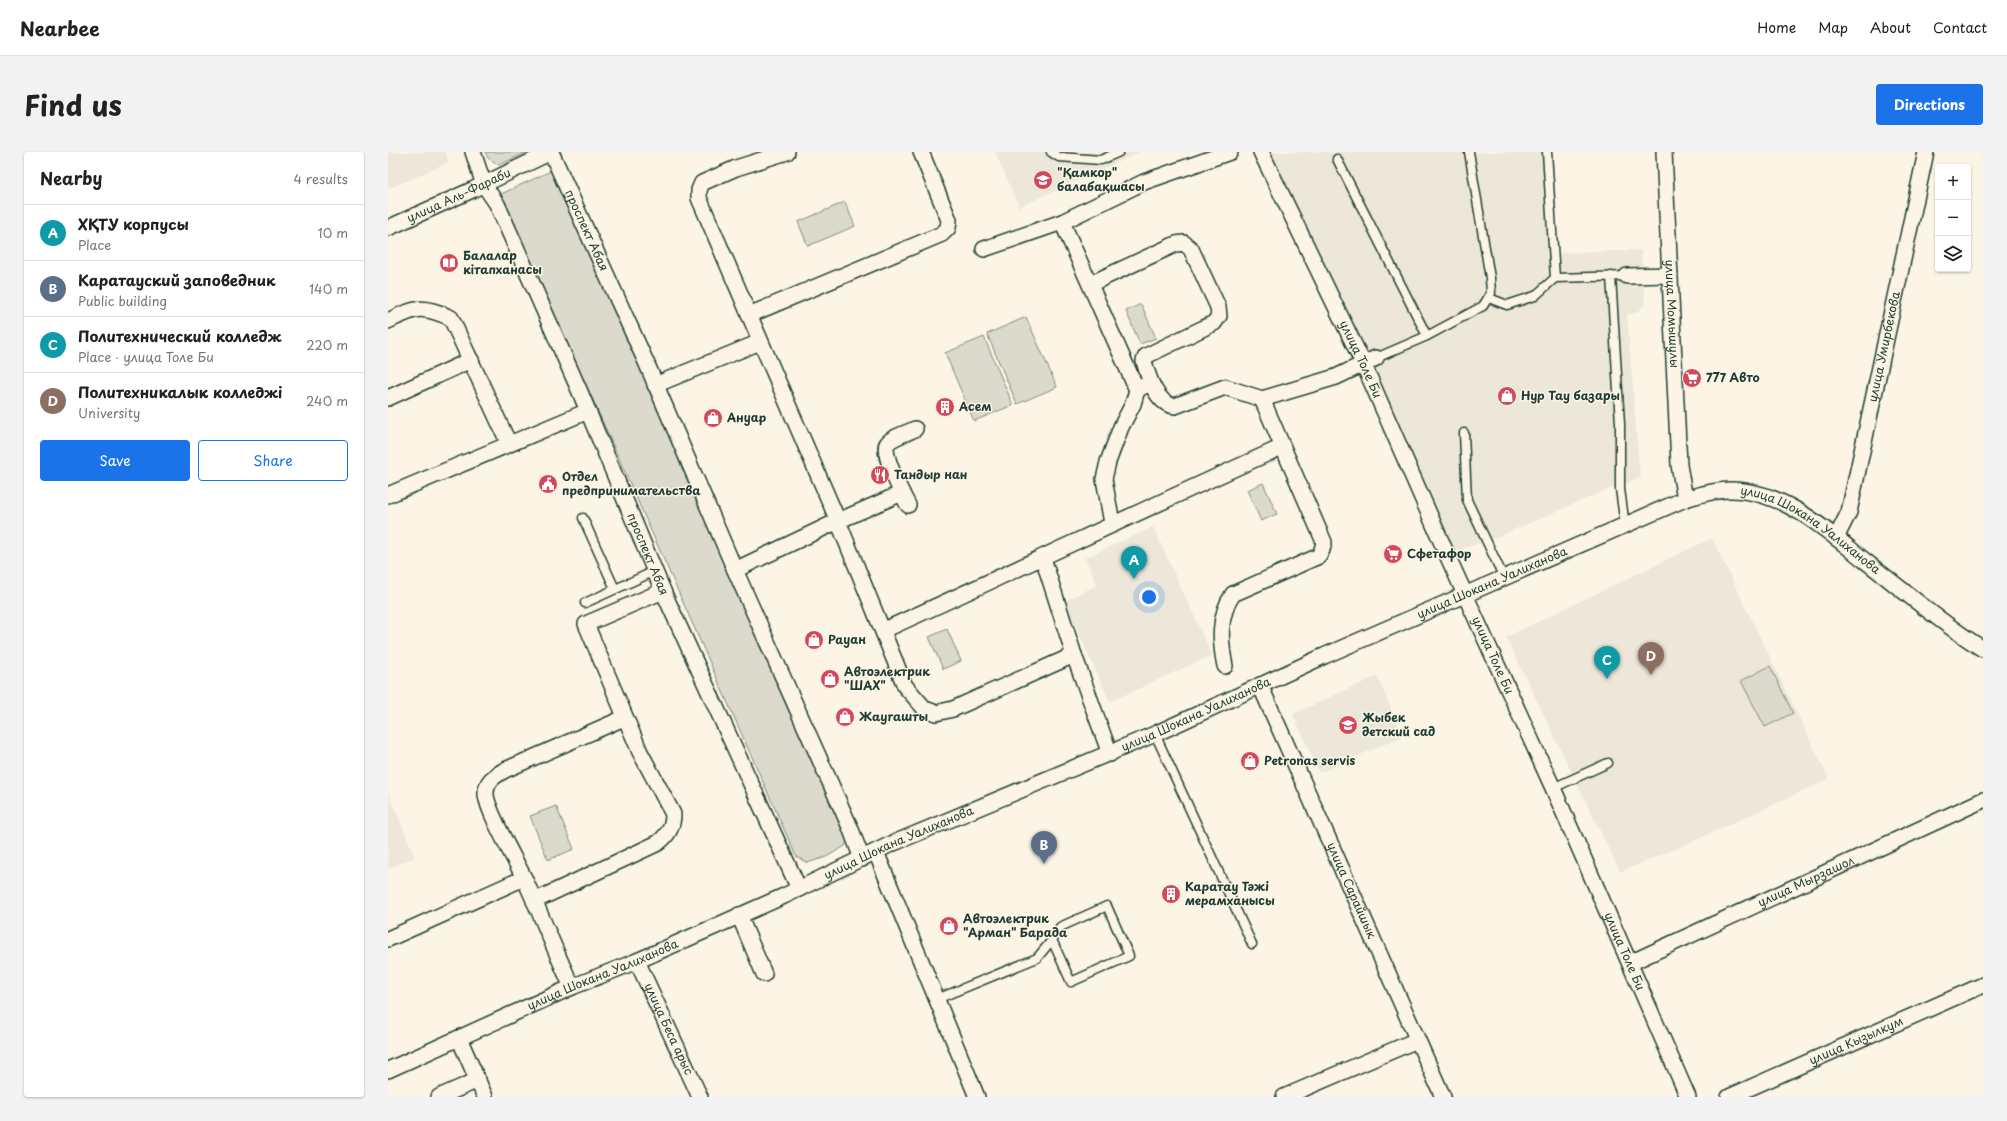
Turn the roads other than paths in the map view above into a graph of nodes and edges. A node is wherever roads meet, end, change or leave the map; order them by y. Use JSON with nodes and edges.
{"nodes":[{"id":1,"x":473,"y":152,"type":"edge"},
{"id":2,"x":551,"y":152,"type":"edge"},
{"id":3,"x":787,"y":152,"type":"edge"},
{"id":4,"x":921,"y":152,"type":"edge"},
{"id":5,"x":1051,"y":152,"type":"edge"},
{"id":6,"x":1119,"y":152,"type":"edge"},
{"id":7,"x":1230,"y":152,"type":"edge"},
{"id":8,"x":1261,"y":152,"type":"edge"},
{"id":9,"x":1469,"y":152,"type":"edge"},
{"id":10,"x":1547,"y":152,"type":"edge"},
{"id":11,"x":1664,"y":152,"type":"edge"},
{"id":12,"x":1926,"y":152,"type":"edge"},
{"id":13,"x":1337,"y":160,"type":"dead end"},
{"id":14,"x":484,"y":184,"type":"junction"},
{"id":15,"x":1062,"y":222,"type":"junction"},
{"id":16,"x":388,"y":228,"type":"edge"},
{"id":17,"x":984,"y":249,"type":"dead end"},
{"id":18,"x":1670,"y":275,"type":"junction"},
{"id":19,"x":1610,"y":276,"type":"junction"},
{"id":20,"x":1627,"y":276,"type":"joint"},
{"id":21,"x":1555,"y":278,"type":"junction"},
{"id":22,"x":1090,"y":284,"type":"junction"},
{"id":23,"x":1489,"y":298,"type":"junction"},
{"id":24,"x":749,"y":315,"type":"junction"},
{"id":25,"x":388,"y":321,"type":"edge"},
{"id":26,"x":1427,"y":336,"type":"junction"},
{"id":27,"x":760,"y":342,"type":"junction"},
{"id":28,"x":472,"y":360,"type":"junction"},
{"id":29,"x":1369,"y":360,"type":"junction"},
{"id":30,"x":1152,"y":382,"type":"junction"},
{"id":31,"x":655,"y":385,"type":"junction"},
{"id":32,"x":1137,"y":390,"type":"junction"},
{"id":33,"x":388,"y":398,"type":"edge"},
{"id":34,"x":1262,"y":399,"type":"junction"},
{"id":35,"x":588,"y":411,"type":"junction"},
{"id":36,"x":915,"y":429,"type":"dead end"},
{"id":37,"x":1464,"y":433,"type":"dead end"},
{"id":38,"x":509,"y":444,"type":"junction"},
{"id":39,"x":1282,"y":447,"type":"junction"},
{"id":40,"x":388,"y":495,"type":"edge"},
{"id":41,"x":1685,"y":499,"type":"junction"},
{"id":42,"x":583,"y":518,"type":"dead end"},
{"id":43,"x":838,"y":521,"type":"junction"},
{"id":44,"x":1112,"y":523,"type":"junction"},
{"id":45,"x":1624,"y":526,"type":"junction"},
{"id":46,"x":1836,"y":538,"type":"junction"},
{"id":47,"x":1043,"y":558,"type":"junction"},
{"id":48,"x":735,"y":570,"type":"junction"},
{"id":49,"x":655,"y":571,"type":"junction"},
{"id":50,"x":1504,"y":578,"type":"junction"},
{"id":51,"x":615,"y":589,"type":"junction"},
{"id":52,"x":663,"y":591,"type":"junction"},
{"id":53,"x":1466,"y":595,"type":"junction"},
{"id":54,"x":585,"y":603,"type":"dead end"},
{"id":55,"x":884,"y":630,"type":"junction"},
{"id":56,"x":1983,"y":649,"type":"edge"},
{"id":57,"x":1074,"y":655,"type":"junction"},
{"id":58,"x":1225,"y":666,"type":"dead end"},
{"id":59,"x":1260,"y":685,"type":"junction"},
{"id":60,"x":624,"y":718,"type":"junction"},
{"id":61,"x":1155,"y":734,"type":"junction"},
{"id":62,"x":1110,"y":754,"type":"junction"},
{"id":63,"x":1608,"y":763,"type":"dead end"},
{"id":64,"x":1553,"y":788,"type":"junction"},
{"id":65,"x":1983,"y":800,"type":"edge"},
{"id":66,"x":876,"y":852,"type":"junction"},
{"id":67,"x":862,"y":858,"type":"junction"},
{"id":68,"x":524,"y":878,"type":"junction"},
{"id":69,"x":799,"y":889,"type":"junction"},
{"id":70,"x":534,"y":901,"type":"junction"},
{"id":71,"x":739,"y":915,"type":"junction"},
{"id":72,"x":388,"y":939,"type":"edge"},
{"id":73,"x":1052,"y":940,"type":"junction"},
{"id":74,"x":1252,"y":944,"type":"dead end"},
{"id":75,"x":637,"y":961,"type":"junction"},
{"id":76,"x":1630,"y":963,"type":"junction"},
{"id":77,"x":764,"y":974,"type":"dead end"},
{"id":78,"x":1983,"y":985,"type":"edge"},
{"id":79,"x":572,"y":987,"type":"junction"},
{"id":80,"x":937,"y":999,"type":"junction"},
{"id":81,"x":459,"y":1038,"type":"junction"},
{"id":82,"x":1416,"y":1040,"type":"junction"},
{"id":83,"x":388,"y":1070,"type":"edge"},
{"id":84,"x":478,"y":1080,"type":"junction"},
{"id":85,"x":439,"y":1097,"type":"edge"},
{"id":86,"x":485,"y":1097,"type":"edge"},
{"id":87,"x":700,"y":1097,"type":"edge"},
{"id":88,"x":977,"y":1097,"type":"edge"},
{"id":89,"x":1284,"y":1097,"type":"edge"},
{"id":90,"x":1443,"y":1097,"type":"edge"},
{"id":91,"x":1688,"y":1097,"type":"edge"},
{"id":92,"x":1729,"y":1097,"type":"edge"}],
"edges":[{"from":1,"to":14,"type":"street","name":"проспект Абая"},
{"from":2,"to":14,"type":"street","name":"улица Аль-Фараби"},
{"from":2,"to":31,"type":"street","name":"проспект Абая"},
{"from":3,"to":24,"type":"street"},
{"from":4,"to":24,"type":"street"},
{"from":5,"to":6,"type":"lane"},
{"from":7,"to":15,"type":"street"},
{"from":8,"to":29,"type":"street","name":"улица Толе Би"},
{"from":9,"to":23,"type":"lane"},
{"from":10,"to":21,"type":"lane"},
{"from":11,"to":18,"type":"street","name":"улица Момышулы"},
{"from":12,"to":46,"type":"street","name":"улица Умирбекова"},
{"from":13,"to":26,"type":"lane"},
{"from":14,"to":16,"type":"street","name":"улица Аль-Фараби"},
{"from":14,"to":35,"type":"street","name":"проспект Абая"},
{"from":15,"to":17,"type":"street"},
{"from":15,"to":22,"type":"street"},
{"from":18,"to":20,"type":"street"},
{"from":18,"to":41,"type":"street","name":"улица Момышулы"},
{"from":19,"to":20,"type":"lane"},
{"from":19,"to":21,"type":"lane"},
{"from":19,"to":45,"type":"lane"},
{"from":21,"to":23,"type":"lane"},
{"from":22,"to":30,"type":"street"},
{"from":22,"to":32,"type":"street"},
{"from":23,"to":26,"type":"lane"},
{"from":24,"to":27,"type":"street"},
{"from":25,"to":28,"type":"street"},
{"from":26,"to":29,"type":"lane"},
{"from":27,"to":31,"type":"street"},
{"from":27,"to":43,"type":"street"},
{"from":28,"to":33,"type":"street"},
{"from":28,"to":38,"type":"street"},
{"from":29,"to":34,"type":"street"},
{"from":29,"to":53,"type":"street","name":"улица Толе Би"},
{"from":30,"to":32,"type":"street"},
{"from":30,"to":34,"type":"street"},
{"from":31,"to":48,"type":"street","name":"проспект Абая"},
{"from":32,"to":44,"type":"street"},
{"from":34,"to":39,"type":"street"},
{"from":35,"to":38,"type":"street"},
{"from":35,"to":49,"type":"street","name":"проспект Абая"},
{"from":36,"to":43,"type":"street"},
{"from":37,"to":50,"type":"lane"},
{"from":38,"to":40,"type":"street"},
{"from":39,"to":44,"type":"street"},
{"from":39,"to":58,"type":"street"},
{"from":41,"to":45,"type":"street","name":"улица Шокана Уалиханова"},
{"from":41,"to":46,"type":"street","name":"улица Шокана Уалиханова"},
{"from":42,"to":51,"type":"lane"},
{"from":43,"to":48,"type":"street"},
{"from":43,"to":55,"type":"street"},
{"from":44,"to":47,"type":"street"},
{"from":45,"to":50,"type":"street","name":"улица Шокана Уалиханова"},
{"from":46,"to":56,"type":"street","name":"улица Шокана Уалиханова"},
{"from":47,"to":55,"type":"street"},
{"from":47,"to":57,"type":"street"},
{"from":48,"to":67,"type":"street","name":"проспект Абая"},
{"from":49,"to":51,"type":"lane"},
{"from":49,"to":52,"type":"street","name":"проспект Абая"},
{"from":50,"to":53,"type":"street","name":"улица Шокана Уалиханова"},
{"from":51,"to":54,"type":"lane"},
{"from":52,"to":60,"type":"street"},
{"from":52,"to":69,"type":"street","name":"проспект Абая"},
{"from":53,"to":59,"type":"street","name":"улица Шокана Уалиханова"},
{"from":53,"to":64,"type":"street","name":"улица Толе Би"},
{"from":55,"to":57,"type":"street"},
{"from":57,"to":62,"type":"street"},
{"from":59,"to":61,"type":"street","name":"улица Шокана Уалиханова"},
{"from":59,"to":82,"type":"street","name":"улица Сарайшык"},
{"from":60,"to":68,"type":"street"},
{"from":60,"to":70,"type":"street"},
{"from":61,"to":62,"type":"street","name":"улица Шокана Уалиханова"},
{"from":61,"to":74,"type":"lane"},
{"from":62,"to":66,"type":"street","name":"улица Шокана Уалиханова"},
{"from":63,"to":64,"type":"lane"},
{"from":64,"to":76,"type":"street","name":"улица Толе Би"},
{"from":65,"to":76,"type":"street","name":"улица Мырзашол"},
{"from":66,"to":67,"type":"street","name":"улица Шокана Уалиханова"},
{"from":66,"to":80,"type":"street"},
{"from":67,"to":69,"type":"street","name":"улица Шокана Уалиханова"},
{"from":68,"to":70,"type":"street"},
{"from":68,"to":72,"type":"street"},
{"from":69,"to":71,"type":"street","name":"улица Шокана Уалиханова"},
{"from":70,"to":79,"type":"street"},
{"from":71,"to":75,"type":"street","name":"улица Шокана Уалиханова"},
{"from":71,"to":77,"type":"street"},
{"from":73,"to":73,"type":"lane"},
{"from":73,"to":80,"type":"lane"},
{"from":75,"to":79,"type":"street","name":"улица Шокана Уалиханова"},
{"from":75,"to":87,"type":"street","name":"улица Беса арыс"},
{"from":76,"to":91,"type":"street","name":"улица Толе Би"},
{"from":78,"to":92,"type":"street","name":"улица Кызылкум"},
{"from":79,"to":81,"type":"street","name":"улица Шокана Уалиханова"},
{"from":80,"to":88,"type":"street"},
{"from":81,"to":83,"type":"street","name":"улица Шокана Уалиханова"},
{"from":81,"to":84,"type":"street"},
{"from":82,"to":89,"type":"street"},
{"from":82,"to":90,"type":"street","name":"улица Сарайшык"},
{"from":84,"to":85,"type":"street"},
{"from":84,"to":86,"type":"street"}]}
